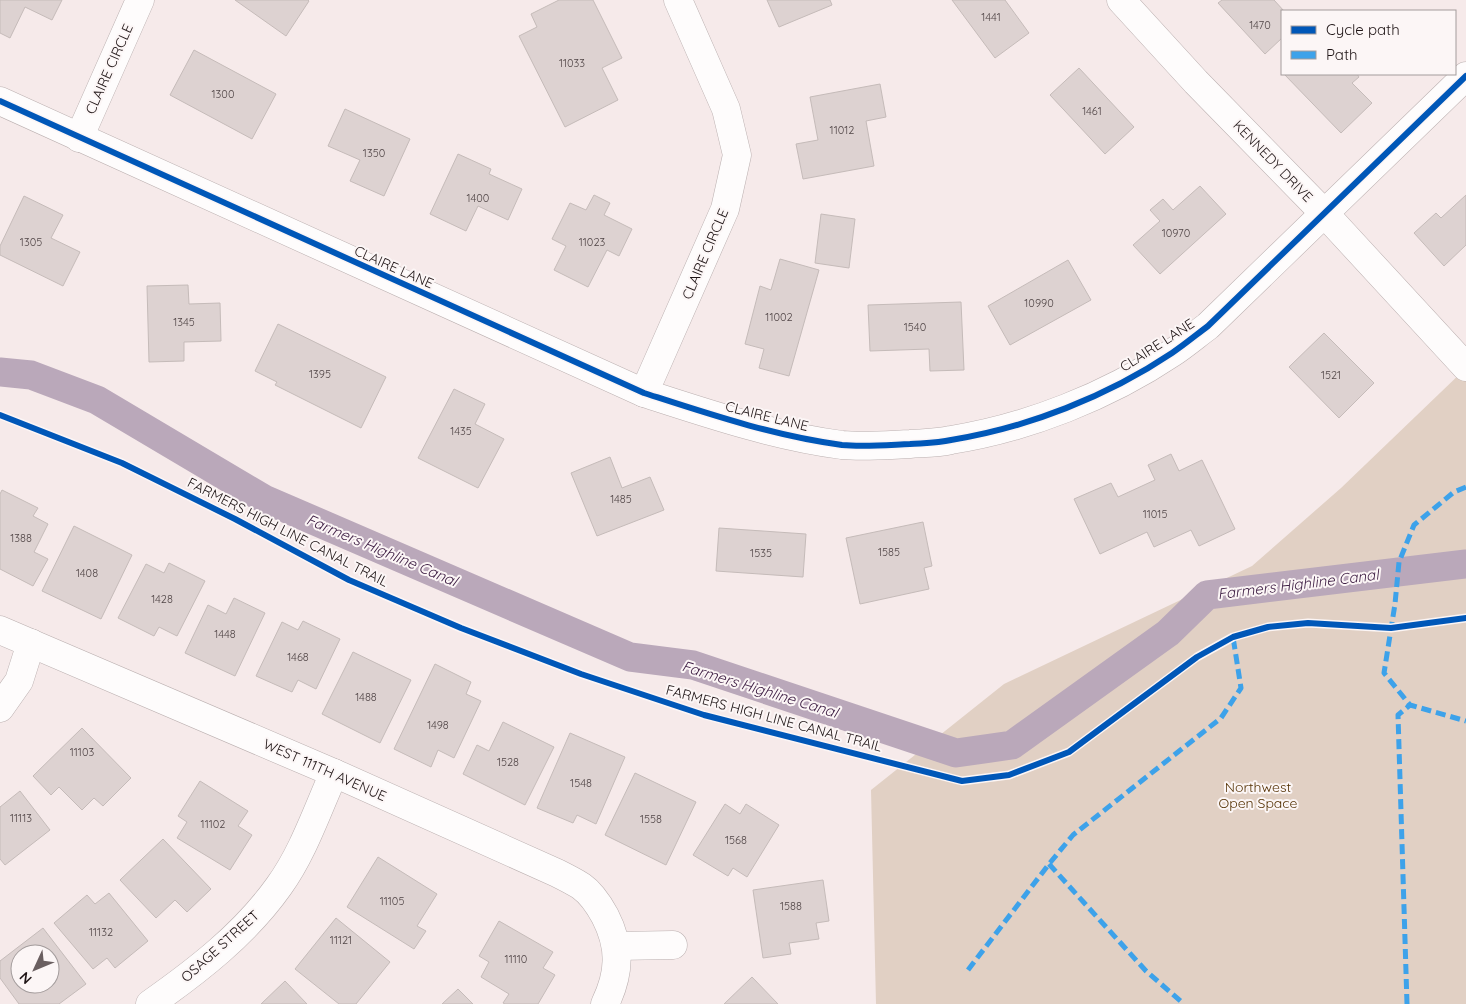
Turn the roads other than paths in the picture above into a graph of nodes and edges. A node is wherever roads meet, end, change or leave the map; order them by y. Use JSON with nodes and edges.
{"nodes":[{"id":1,"x":140,"y":0,"type":"edge"},
{"id":2,"x":678,"y":0,"type":"edge"},
{"id":3,"x":1121,"y":0,"type":"edge"},
{"id":4,"x":1466,"y":76,"type":"edge"},
{"id":5,"x":0,"y":101,"type":"edge"},
{"id":6,"x":79,"y":138,"type":"junction"},
{"id":7,"x":1325,"y":214,"type":"junction"},
{"id":8,"x":1466,"y":367,"type":"edge"},
{"id":9,"x":644,"y":393,"type":"junction"},
{"id":10,"x":0,"y":630,"type":"edge"},
{"id":11,"x":30,"y":644,"type":"junction"},
{"id":12,"x":0,"y":708,"type":"edge"},
{"id":13,"x":334,"y":773,"type":"junction"},
{"id":14,"x":673,"y":945,"type":"dead end"},
{"id":15,"x":617,"y":946,"type":"junction"},
{"id":16,"x":150,"y":1004,"type":"edge"},
{"id":17,"x":605,"y":1004,"type":"edge"}],
"edges":[{"from":1,"to":6,"type":"street","name":"CLAIRE CIRCLE"},
{"from":2,"to":9,"type":"street","name":"CLAIRE CIRCLE"},
{"from":3,"to":7,"type":"street","name":"KENNEDY DRIVE"},
{"from":4,"to":7,"type":"street","name":"CLAIRE LANE"},
{"from":5,"to":6,"type":"street","name":"CLAIRE LANE"},
{"from":6,"to":9,"type":"street","name":"CLAIRE LANE"},
{"from":7,"to":8,"type":"street","name":"KENNEDY DRIVE"},
{"from":7,"to":9,"type":"street","name":"CLAIRE LANE"},
{"from":10,"to":11,"type":"street","name":"WEST 111TH AVENUE"},
{"from":11,"to":12,"type":"street"},
{"from":11,"to":13,"type":"street","name":"WEST 111TH AVENUE"},
{"from":13,"to":15,"type":"street","name":"WEST 111TH AVENUE"},
{"from":13,"to":16,"type":"street","name":"OSAGE STREET"},
{"from":14,"to":15,"type":"street"},
{"from":15,"to":17,"type":"street"}]}
